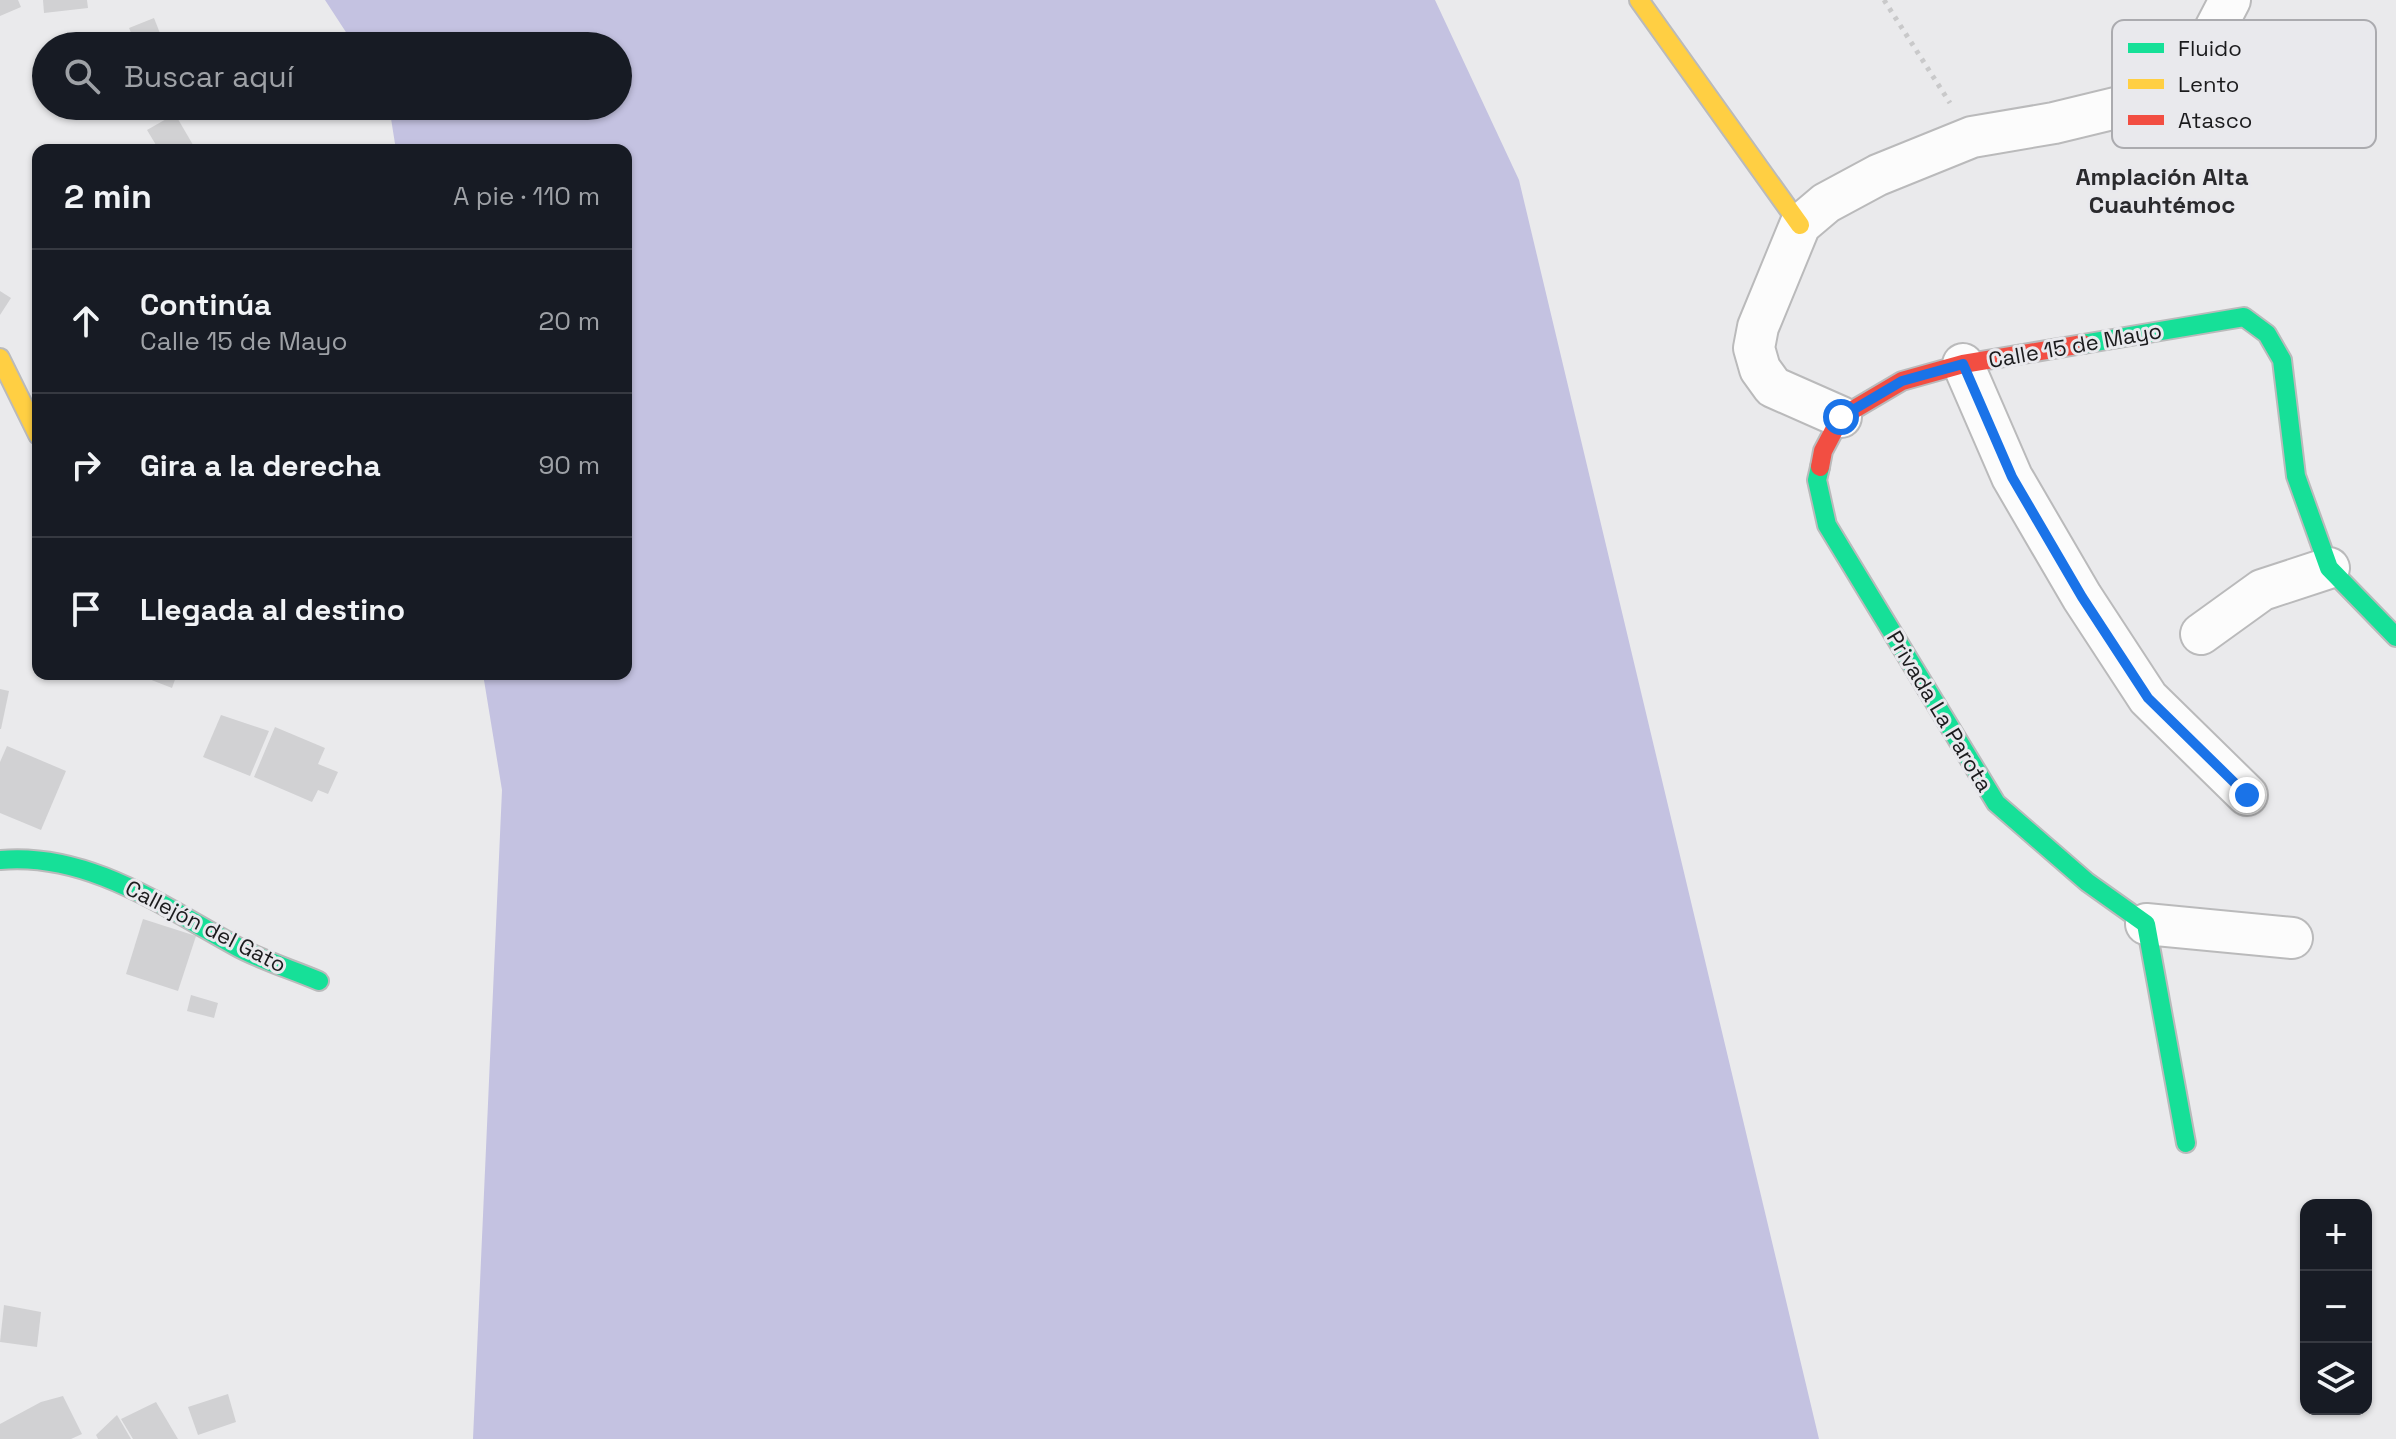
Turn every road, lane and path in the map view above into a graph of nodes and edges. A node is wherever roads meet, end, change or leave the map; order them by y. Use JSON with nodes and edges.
{"nodes":[{"id":1,"x":1639,"y":0,"type":"edge"},
{"id":2,"x":1884,"y":0,"type":"edge"},
{"id":3,"x":2230,"y":0,"type":"edge"},
{"id":4,"x":2220,"y":20,"type":"edge"},
{"id":5,"x":2112,"y":107,"type":"edge"},
{"id":6,"x":1972,"y":137,"type":"junction"},
{"id":7,"x":1800,"y":225,"type":"junction"},
{"id":8,"x":0,"y":358,"type":"edge"},
{"id":9,"x":1963,"y":364,"type":"junction"},
{"id":10,"x":1841,"y":417,"type":"junction"},
{"id":11,"x":32,"y":423,"type":"edge"},
{"id":12,"x":2329,"y":568,"type":"junction"},
{"id":13,"x":2201,"y":634,"type":"dead end"},
{"id":14,"x":2396,"y":637,"type":"edge"},
{"id":15,"x":2247,"y":795,"type":"dead end"},
{"id":16,"x":0,"y":860,"type":"edge"},
{"id":17,"x":2146,"y":924,"type":"junction"},
{"id":18,"x":2292,"y":938,"type":"dead end"},
{"id":19,"x":319,"y":981,"type":"dead end"},
{"id":20,"x":2186,"y":1143,"type":"dead end"}],
"edges":[{"from":1,"to":7,"type":"street"},
{"from":2,"to":6,"type":"path"},
{"from":3,"to":4,"type":"street"},
{"from":5,"to":6,"type":"street"},
{"from":6,"to":7,"type":"street"},
{"from":7,"to":10,"type":"street"},
{"from":8,"to":11,"type":"street"},
{"from":9,"to":10,"type":"street","name":"Calle 15 de Mayo"},
{"from":9,"to":12,"type":"street","name":"Calle 15 de Mayo"},
{"from":9,"to":15,"type":"street"},
{"from":10,"to":17,"type":"street","name":"Privada La Parota"},
{"from":12,"to":13,"type":"street"},
{"from":12,"to":14,"type":"street"},
{"from":16,"to":19,"type":"street","name":"Callejón del Gato"},
{"from":17,"to":18,"type":"street"},
{"from":17,"to":20,"type":"street"}]}
